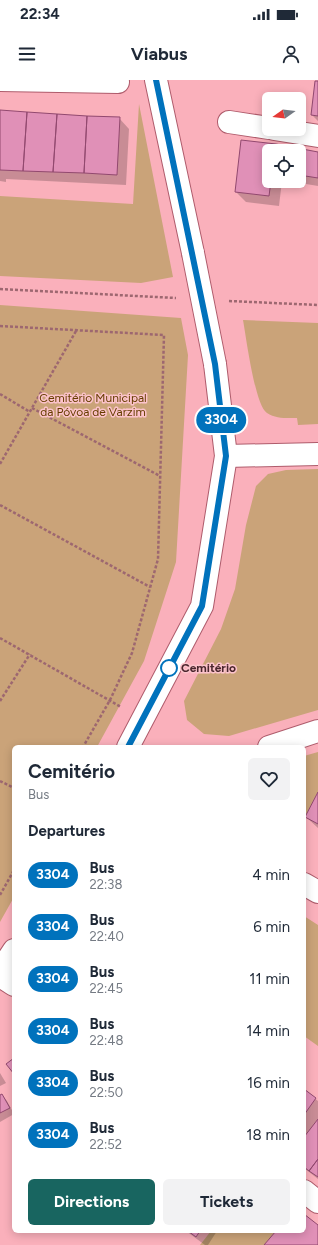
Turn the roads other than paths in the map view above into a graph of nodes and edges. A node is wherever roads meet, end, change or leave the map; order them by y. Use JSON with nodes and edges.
{"nodes":[{"id":1,"x":0,"y":80,"type":"edge"},
{"id":2,"x":156,"y":80,"type":"edge"},
{"id":3,"x":118,"y":82,"type":"dead end"},
{"id":4,"x":229,"y":122,"type":"dead end"},
{"id":5,"x":262,"y":127,"type":"edge"},
{"id":6,"x":306,"y":134,"type":"edge"},
{"id":7,"x":318,"y":136,"type":"edge"},
{"id":8,"x":318,"y":454,"type":"edge"},
{"id":9,"x":226,"y":456,"type":"junction"},
{"id":10,"x":318,"y":730,"type":"edge"},
{"id":11,"x":129,"y":745,"type":"edge"},
{"id":12,"x":275,"y":745,"type":"edge"},
{"id":13,"x":306,"y":885,"type":"edge"},
{"id":14,"x":318,"y":892,"type":"edge"},
{"id":15,"x":12,"y":953,"type":"edge"},
{"id":16,"x":0,"y":971,"type":"edge"},
{"id":17,"x":0,"y":976,"type":"edge"},
{"id":18,"x":12,"y":984,"type":"edge"},
{"id":19,"x":306,"y":1193,"type":"edge"},
{"id":20,"x":318,"y":1202,"type":"edge"}],
"edges":[{"from":1,"to":3,"type":"main road"},
{"from":2,"to":9,"type":"main road","bridge":true},
{"from":4,"to":5,"type":"main road"},
{"from":6,"to":7,"type":"main road"},
{"from":8,"to":9,"type":"main road"},
{"from":9,"to":11,"type":"main road"},
{"from":10,"to":12,"type":"main road"},
{"from":13,"to":14,"type":"main road"},
{"from":15,"to":16,"type":"main road"},
{"from":17,"to":18,"type":"main road"},
{"from":19,"to":20,"type":"main road"}]}
